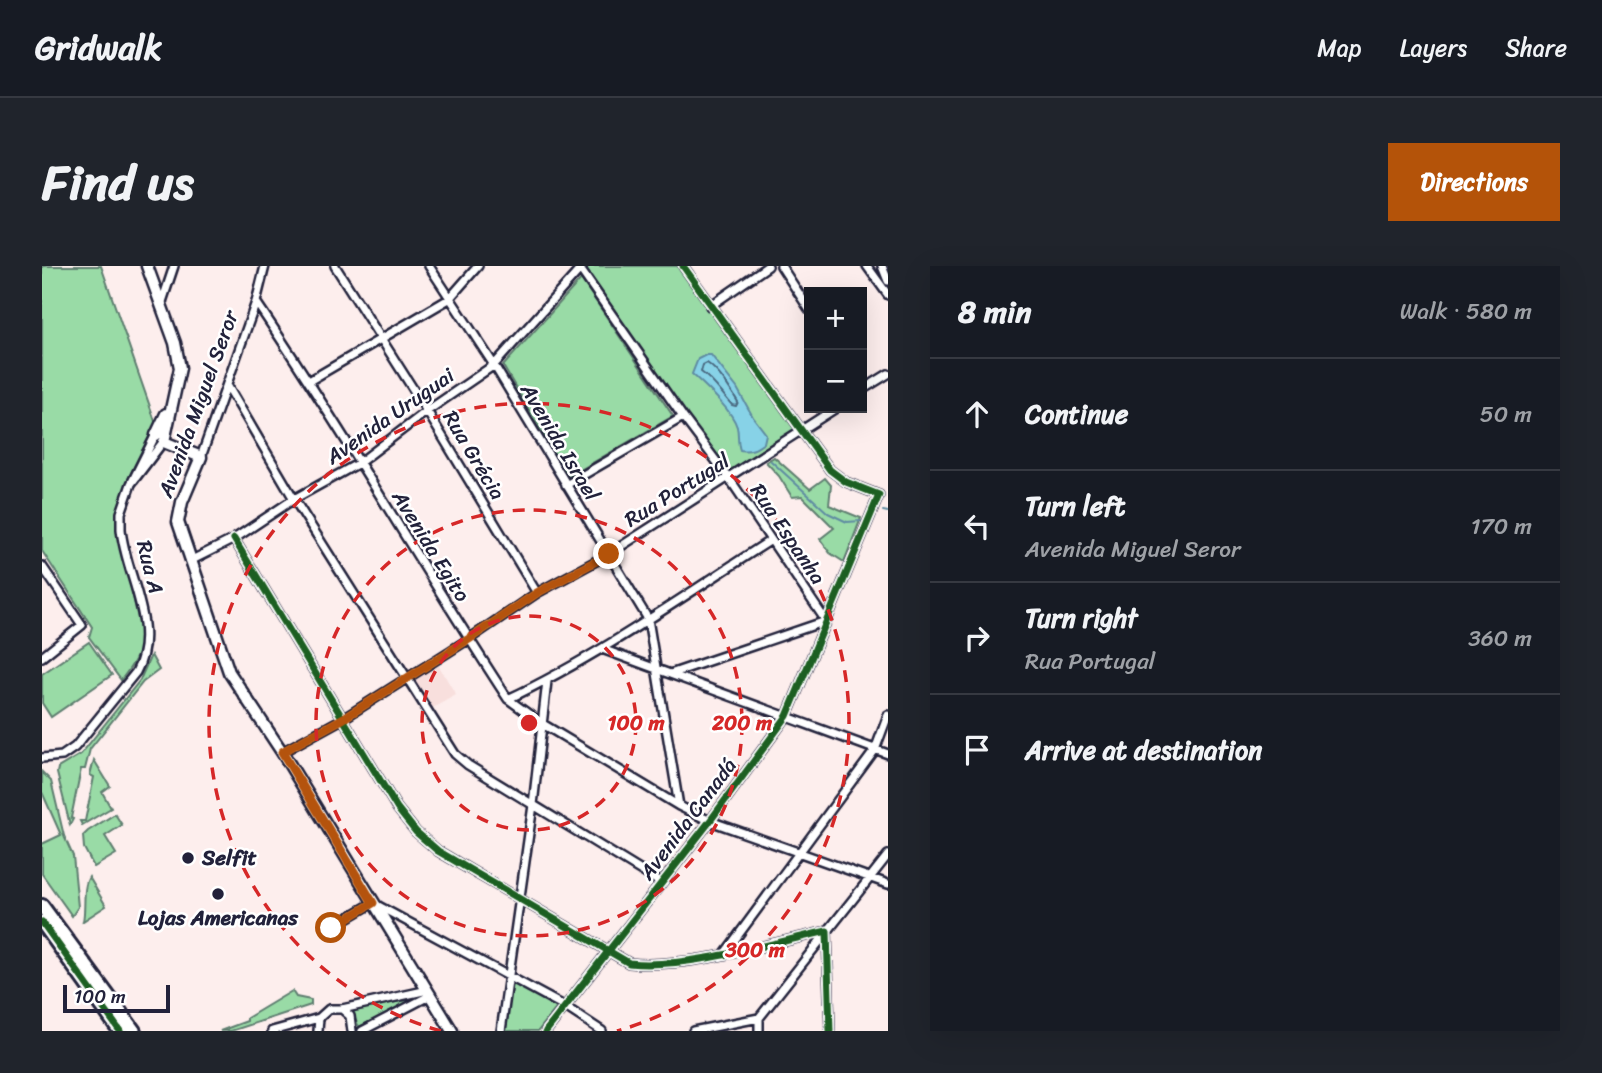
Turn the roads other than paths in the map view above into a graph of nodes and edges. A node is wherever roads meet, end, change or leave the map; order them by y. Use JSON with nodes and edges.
{"nodes":[{"id":1,"x":147,"y":266,"type":"edge"},
{"id":2,"x":174,"y":266,"type":"edge"},
{"id":3,"x":265,"y":266,"type":"edge"},
{"id":4,"x":335,"y":266,"type":"edge"},
{"id":5,"x":429,"y":266,"type":"edge"},
{"id":6,"x":478,"y":266,"type":"edge"},
{"id":7,"x":683,"y":266,"type":"edge"},
{"id":8,"x":768,"y":266,"type":"edge"},
{"id":9,"x":781,"y":266,"type":"edge"},
{"id":10,"x":867,"y":266,"type":"edge"},
{"id":11,"x":882,"y":266,"type":"edge"},
{"id":12,"x":581,"y":267,"type":"edge"},
{"id":13,"x":888,"y":281,"type":"edge"},
{"id":14,"x":888,"y":295,"type":"edge"},
{"id":15,"x":449,"y":299,"type":"junction"},
{"id":16,"x":804,"y":301,"type":"edge"},
{"id":17,"x":256,"y":302,"type":"junction"},
{"id":18,"x":161,"y":306,"type":"junction"},
{"id":19,"x":710,"y":306,"type":"junction"},
{"id":20,"x":380,"y":341,"type":"junction"},
{"id":21,"x":494,"y":365,"type":"junction"},
{"id":22,"x":888,"y":374,"type":"edge"},
{"id":23,"x":309,"y":381,"type":"junction"},
{"id":24,"x":227,"y":385,"type":"junction"},
{"id":25,"x":867,"y":386,"type":"edge"},
{"id":26,"x":427,"y":411,"type":"junction"},
{"id":27,"x":829,"y":413,"type":"edge"},
{"id":28,"x":683,"y":417,"type":"junction"},
{"id":29,"x":801,"y":432,"type":"junction"},
{"id":30,"x":160,"y":439,"type":"junction"},
{"id":31,"x":201,"y":457,"type":"junction"},
{"id":32,"x":359,"y":463,"type":"junction"},
{"id":33,"x":729,"y":478,"type":"junction"},
{"id":34,"x":566,"y":485,"type":"junction"},
{"id":35,"x":294,"y":499,"type":"junction"},
{"id":36,"x":234,"y":539,"type":"junction"},
{"id":37,"x":771,"y":540,"type":"junction"},
{"id":38,"x":609,"y":554,"type":"junction"},
{"id":39,"x":190,"y":561,"type":"junction"},
{"id":40,"x":42,"y":566,"type":"edge"},
{"id":41,"x":537,"y":593,"type":"junction"},
{"id":42,"x":648,"y":619,"type":"junction"},
{"id":43,"x":826,"y":621,"type":"junction"},
{"id":44,"x":469,"y":639,"type":"junction"},
{"id":45,"x":601,"y":649,"type":"junction"},
{"id":46,"x":42,"y":657,"type":"edge"},
{"id":47,"x":658,"y":670,"type":"junction"},
{"id":48,"x":673,"y":673,"type":"junction"},
{"id":49,"x":405,"y":678,"type":"junction"},
{"id":50,"x":547,"y":681,"type":"junction"},
{"id":51,"x":508,"y":699,"type":"junction"},
{"id":52,"x":888,"y":715,"type":"edge"},
{"id":53,"x":787,"y":716,"type":"junction"},
{"id":54,"x":344,"y":718,"type":"junction"},
{"id":55,"x":541,"y":723,"type":"junction"},
{"id":56,"x":875,"y":750,"type":"junction"},
{"id":57,"x":282,"y":752,"type":"junction"},
{"id":58,"x":888,"y":754,"type":"edge"},
{"id":59,"x":42,"y":758,"type":"edge"},
{"id":60,"x":533,"y":805,"type":"junction"},
{"id":61,"x":679,"y":806,"type":"junction"},
{"id":62,"x":710,"y":821,"type":"junction"},
{"id":63,"x":796,"y":853,"type":"junction"},
{"id":64,"x":888,"y":855,"type":"edge"},
{"id":65,"x":871,"y":878,"type":"junction"},
{"id":66,"x":661,"y":883,"type":"junction"},
{"id":67,"x":888,"y":884,"type":"edge"},
{"id":68,"x":519,"y":898,"type":"junction"},
{"id":69,"x":373,"y":903,"type":"junction"},
{"id":70,"x":42,"y":906,"type":"edge"},
{"id":71,"x":42,"y":922,"type":"edge"},
{"id":72,"x":331,"y":928,"type":"dead end"},
{"id":73,"x":827,"y":931,"type":"junction"},
{"id":74,"x":608,"y":951,"type":"junction"},
{"id":75,"x":724,"y":954,"type":"junction"},
{"id":76,"x":509,"y":975,"type":"junction"},
{"id":77,"x":429,"y":993,"type":"junction"},
{"id":78,"x":564,"y":1006,"type":"junction"},
{"id":79,"x":342,"y":1009,"type":"junction"},
{"id":80,"x":319,"y":1018,"type":"junction"},
{"id":81,"x":759,"y":1018,"type":"junction"},
{"id":82,"x":120,"y":1031,"type":"edge"},
{"id":83,"x":134,"y":1031,"type":"edge"},
{"id":84,"x":272,"y":1031,"type":"edge"},
{"id":85,"x":318,"y":1031,"type":"edge"},
{"id":86,"x":352,"y":1031,"type":"edge"},
{"id":87,"x":362,"y":1031,"type":"edge"},
{"id":88,"x":452,"y":1031,"type":"edge"},
{"id":89,"x":501,"y":1031,"type":"edge"},
{"id":90,"x":546,"y":1031,"type":"edge"},
{"id":91,"x":602,"y":1031,"type":"edge"},
{"id":92,"x":693,"y":1031,"type":"edge"},
{"id":93,"x":759,"y":1031,"type":"edge"},
{"id":94,"x":830,"y":1031,"type":"edge"}],
"edges":[{"from":1,"to":18,"type":"street","name":"Rua A"},
{"from":2,"to":18,"type":"street"},
{"from":3,"to":17,"type":"street","name":"Avenida Miguel Seror"},
{"from":4,"to":20,"type":"street","name":"Rua Grécia"},
{"from":5,"to":15,"type":"street","name":"Avenida Israel"},
{"from":6,"to":15,"type":"street"},
{"from":7,"to":19,"type":"street"},
{"from":8,"to":19,"type":"street"},
{"from":9,"to":16,"type":"street"},
{"from":10,"to":14,"type":"street"},
{"from":11,"to":13,"type":"street"},
{"from":12,"to":21,"type":"street","name":"Avenida Uruguai"},
{"from":12,"to":28,"type":"street","name":"Rua Espanha"},
{"from":15,"to":20,"type":"street"},
{"from":15,"to":21,"type":"street","name":"Avenida Israel"},
{"from":17,"to":23,"type":"street","name":"Avenida Egito"},
{"from":17,"to":24,"type":"street","name":"Avenida Miguel Seror"},
{"from":18,"to":30,"type":"street","name":"Rua A"},
{"from":19,"to":29,"type":"street"},
{"from":20,"to":23,"type":"street"},
{"from":20,"to":26,"type":"street","name":"Rua Grécia"},
{"from":21,"to":26,"type":"street","name":"Avenida Uruguai"},
{"from":21,"to":34,"type":"street","name":"Avenida Israel"},
{"from":22,"to":25,"type":"street"},
{"from":23,"to":32,"type":"street","name":"Avenida Egito"},
{"from":24,"to":31,"type":"street","name":"Avenida Miguel Seror"},
{"from":24,"to":35,"type":"street"},
{"from":26,"to":32,"type":"street","name":"Avenida Uruguai"},
{"from":26,"to":41,"type":"street","name":"Rua Grécia"},
{"from":27,"to":29,"type":"street","name":"Rua Portugal"},
{"from":28,"to":33,"type":"street","name":"Rua Espanha"},
{"from":28,"to":34,"type":"street"},
{"from":29,"to":33,"type":"street","name":"Rua Portugal"},
{"from":29,"to":43,"type":"street","name":"Avenida Canadá"},
{"from":30,"to":31,"type":"street"},
{"from":30,"to":59,"type":"street","name":"Rua A"},
{"from":31,"to":39,"type":"street","name":"Avenida Miguel Seror"},
{"from":32,"to":35,"type":"street","name":"Avenida Uruguai"},
{"from":32,"to":44,"type":"street","name":"Avenida Egito"},
{"from":33,"to":37,"type":"street","name":"Rua Espanha"},
{"from":33,"to":38,"type":"street","name":"Rua Portugal"},
{"from":34,"to":38,"type":"street","name":"Avenida Israel"},
{"from":35,"to":36,"type":"street","name":"Avenida Uruguai"},
{"from":35,"to":49,"type":"street"},
{"from":36,"to":39,"type":"street","name":"Avenida Uruguai"},
{"from":36,"to":54,"type":"street"},
{"from":37,"to":42,"type":"street"},
{"from":37,"to":43,"type":"street","name":"Rua Espanha"},
{"from":38,"to":41,"type":"street","name":"Rua Portugal"},
{"from":38,"to":42,"type":"street","name":"Avenida Israel"},
{"from":39,"to":57,"type":"street","name":"Avenida Miguel Seror"},
{"from":40,"to":46,"type":"street"},
{"from":41,"to":44,"type":"street","name":"Rua Portugal"},
{"from":42,"to":45,"type":"street"},
{"from":42,"to":47,"type":"street","name":"Avenida Israel"},
{"from":43,"to":48,"type":"street"},
{"from":43,"to":53,"type":"street","name":"Avenida Canadá"},
{"from":44,"to":49,"type":"street","name":"Rua Portugal"},
{"from":44,"to":51,"type":"street","name":"Avenida Egito"},
{"from":45,"to":47,"type":"street"},
{"from":45,"to":50,"type":"street"},
{"from":47,"to":48,"type":"street"},
{"from":47,"to":61,"type":"street","name":"Avenida Israel"},
{"from":48,"to":53,"type":"street"},
{"from":49,"to":54,"type":"street","name":"Rua Portugal"},
{"from":49,"to":60,"type":"street"},
{"from":50,"to":51,"type":"street"},
{"from":50,"to":55,"type":"street"},
{"from":51,"to":55,"type":"street","name":"Avenida Egito"},
{"from":52,"to":56,"type":"street"},
{"from":53,"to":56,"type":"street"},
{"from":53,"to":62,"type":"street","name":"Avenida Canadá"},
{"from":54,"to":57,"type":"street","name":"Rua Portugal"},
{"from":54,"to":68,"type":"street"},
{"from":55,"to":60,"type":"street"},
{"from":55,"to":61,"type":"street","name":"Avenida Egito"},
{"from":56,"to":58,"type":"street"},
{"from":56,"to":63,"type":"street"},
{"from":57,"to":69,"type":"street","name":"Avenida Miguel Seror"},
{"from":60,"to":66,"type":"street"},
{"from":60,"to":68,"type":"street"},
{"from":61,"to":62,"type":"street","name":"Avenida Egito"},
{"from":62,"to":63,"type":"street","name":"Avenida Egito"},
{"from":62,"to":66,"type":"street","name":"Avenida Canadá"},
{"from":63,"to":65,"type":"street","name":"Avenida Egito"},
{"from":63,"to":75,"type":"street"},
{"from":64,"to":65,"type":"street"},
{"from":65,"to":67,"type":"street","name":"Avenida Egito"},
{"from":65,"to":73,"type":"street"},
{"from":66,"to":74,"type":"street","name":"Avenida Canadá"},
{"from":68,"to":74,"type":"street"},
{"from":68,"to":76,"type":"street"},
{"from":69,"to":72,"type":"street"},
{"from":69,"to":76,"type":"street"},
{"from":69,"to":77,"type":"street","name":"Avenida Miguel Seror"},
{"from":70,"to":83,"type":"highway"},
{"from":71,"to":82,"type":"highway"},
{"from":73,"to":75,"type":"street"},
{"from":73,"to":81,"type":"street"},
{"from":73,"to":94,"type":"street"},
{"from":74,"to":75,"type":"street"},
{"from":74,"to":78,"type":"street","name":"Avenida Canadá"},
{"from":76,"to":78,"type":"street"},
{"from":76,"to":89,"type":"street"},
{"from":77,"to":79,"type":"street"},
{"from":77,"to":87,"type":"street"},
{"from":77,"to":88,"type":"street","name":"Avenida Miguel Seror"},
{"from":78,"to":90,"type":"street","name":"Avenida Canadá"},
{"from":78,"to":91,"type":"street"},
{"from":79,"to":80,"type":"street"},
{"from":79,"to":86,"type":"street"},
{"from":80,"to":84,"type":"street"},
{"from":80,"to":85,"type":"street"},
{"from":81,"to":92,"type":"street"},
{"from":81,"to":93,"type":"street"}]}
